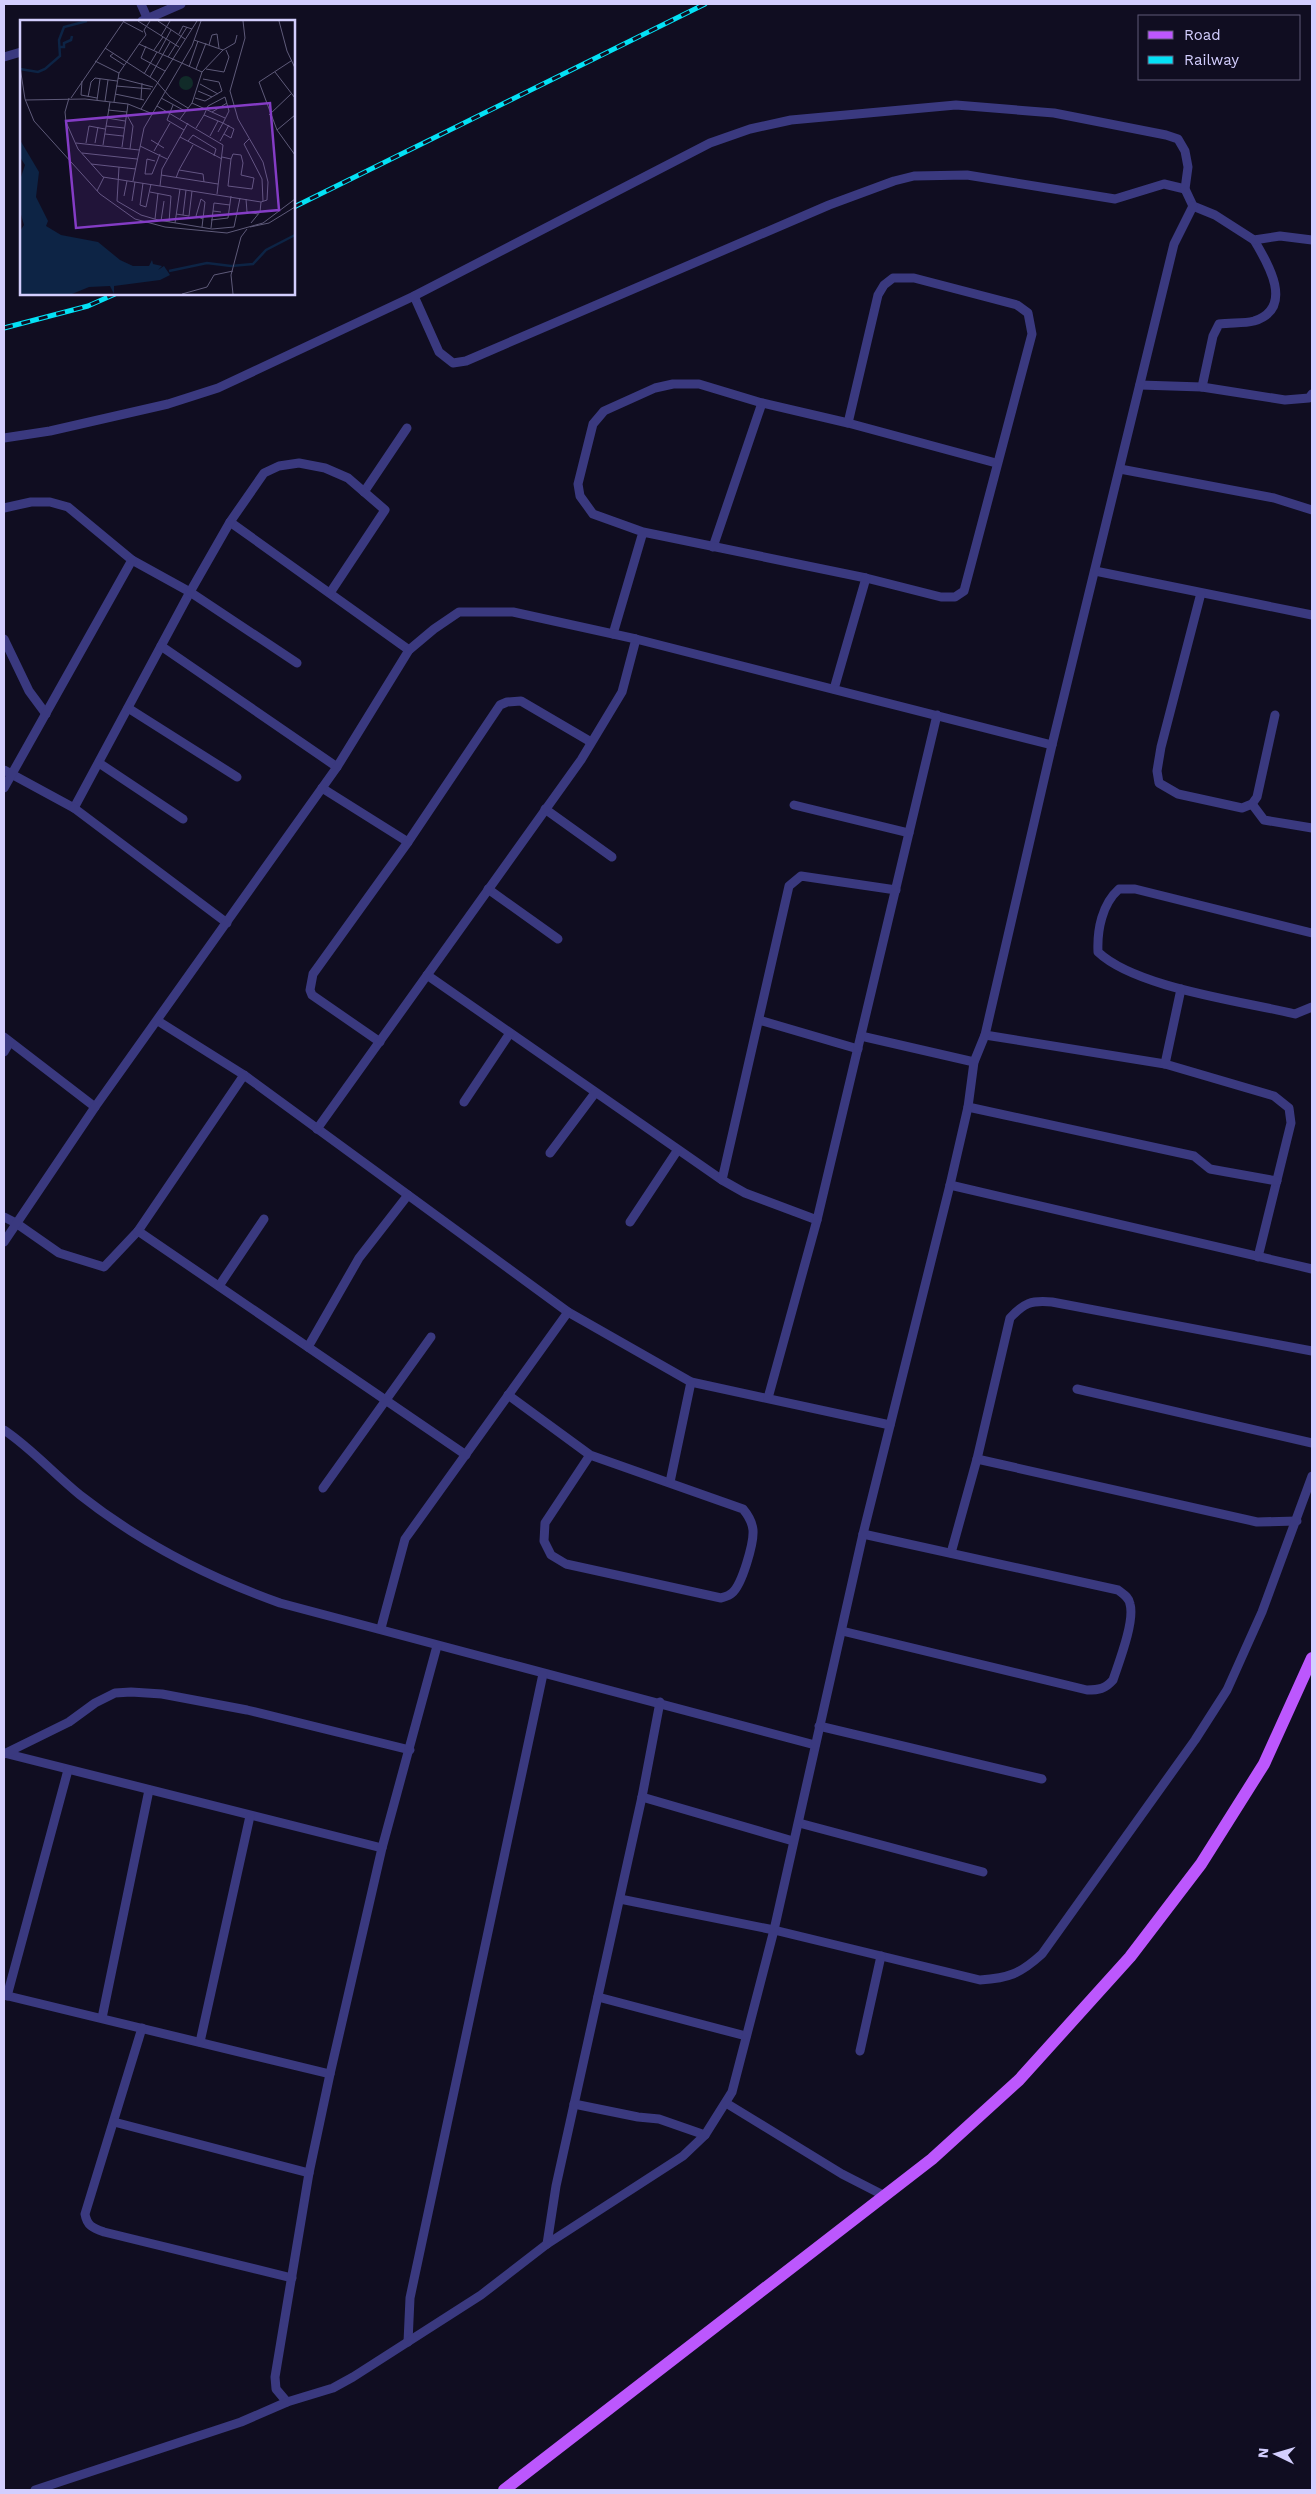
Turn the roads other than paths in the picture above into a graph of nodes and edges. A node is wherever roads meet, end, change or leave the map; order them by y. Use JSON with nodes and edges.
{"nodes":[{"id":1,"x":141,"y":4,"type":"edge"},
{"id":2,"x":180,"y":4,"type":"edge"},
{"id":3,"x":145,"y":20,"type":"edge"},
{"id":4,"x":20,"y":52,"type":"edge"},
{"id":5,"x":4,"y":57,"type":"edge"},
{"id":6,"x":1185,"y":189,"type":"junction"},
{"id":7,"x":1193,"y":206,"type":"junction"},
{"id":8,"x":1254,"y":240,"type":"junction"},
{"id":9,"x":1312,"y":240,"type":"edge"},
{"id":10,"x":414,"y":296,"type":"junction"},
{"id":11,"x":1140,"y":385,"type":"junction"},
{"id":12,"x":1202,"y":387,"type":"junction"},
{"id":13,"x":1312,"y":394,"type":"edge"},
{"id":14,"x":762,"y":403,"type":"junction"},
{"id":15,"x":848,"y":423,"type":"junction"},
{"id":16,"x":407,"y":428,"type":"dead end"},
{"id":17,"x":4,"y":438,"type":"edge"},
{"id":18,"x":996,"y":463,"type":"junction"},
{"id":19,"x":1120,"y":469,"type":"junction"},
{"id":20,"x":364,"y":492,"type":"junction"},
{"id":21,"x":4,"y":508,"type":"edge"},
{"id":22,"x":1312,"y":510,"type":"edge"},
{"id":23,"x":230,"y":522,"type":"junction"},
{"id":24,"x":643,"y":532,"type":"junction"},
{"id":25,"x":713,"y":547,"type":"junction"},
{"id":26,"x":132,"y":560,"type":"junction"},
{"id":27,"x":1095,"y":571,"type":"junction"},
{"id":28,"x":866,"y":578,"type":"junction"},
{"id":29,"x":190,"y":592,"type":"junction"},
{"id":30,"x":330,"y":593,"type":"junction"},
{"id":31,"x":1200,"y":593,"type":"junction"},
{"id":32,"x":1312,"y":615,"type":"edge"},
{"id":33,"x":612,"y":634,"type":"junction"},
{"id":34,"x":4,"y":639,"type":"edge"},
{"id":35,"x":636,"y":639,"type":"junction"},
{"id":36,"x":161,"y":646,"type":"junction"},
{"id":37,"x":409,"y":650,"type":"junction"},
{"id":38,"x":298,"y":664,"type":"dead end"},
{"id":39,"x":834,"y":689,"type":"junction"},
{"id":40,"x":128,"y":708,"type":"junction"},
{"id":41,"x":46,"y":714,"type":"junction"},
{"id":42,"x":936,"y":714,"type":"junction"},
{"id":43,"x":1275,"y":715,"type":"dead end"},
{"id":44,"x":591,"y":742,"type":"junction"},
{"id":45,"x":1052,"y":745,"type":"junction"},
{"id":46,"x":98,"y":763,"type":"junction"},
{"id":47,"x":337,"y":767,"type":"junction"},
{"id":48,"x":8,"y":772,"type":"edge"},
{"id":49,"x":237,"y":778,"type":"dead end"},
{"id":50,"x":4,"y":788,"type":"edge"},
{"id":51,"x":322,"y":788,"type":"junction"},
{"id":52,"x":1252,"y":804,"type":"junction"},
{"id":53,"x":794,"y":805,"type":"dead end"},
{"id":54,"x":74,"y":808,"type":"junction"},
{"id":55,"x":545,"y":809,"type":"junction"},
{"id":56,"x":183,"y":819,"type":"dead end"},
{"id":57,"x":1312,"y":828,"type":"edge"},
{"id":58,"x":909,"y":833,"type":"junction"},
{"id":59,"x":408,"y":842,"type":"junction"},
{"id":60,"x":612,"y":857,"type":"dead end"},
{"id":61,"x":488,"y":889,"type":"junction"},
{"id":62,"x":896,"y":890,"type":"junction"},
{"id":63,"x":227,"y":923,"type":"junction"},
{"id":64,"x":1312,"y":933,"type":"edge"},
{"id":65,"x":558,"y":938,"type":"dead end"},
{"id":66,"x":427,"y":975,"type":"junction"},
{"id":67,"x":1181,"y":989,"type":"junction"},
{"id":68,"x":1312,"y":1007,"type":"edge"},
{"id":69,"x":759,"y":1020,"type":"junction"},
{"id":70,"x":158,"y":1021,"type":"junction"},
{"id":71,"x":510,"y":1033,"type":"junction"},
{"id":72,"x":985,"y":1035,"type":"junction"},
{"id":73,"x":861,"y":1036,"type":"junction"},
{"id":74,"x":7,"y":1040,"type":"edge"},
{"id":75,"x":380,"y":1042,"type":"junction"},
{"id":76,"x":858,"y":1049,"type":"junction"},
{"id":77,"x":4,"y":1052,"type":"edge"},
{"id":78,"x":974,"y":1062,"type":"junction"},
{"id":79,"x":1165,"y":1064,"type":"junction"},
{"id":80,"x":244,"y":1075,"type":"junction"},
{"id":81,"x":595,"y":1093,"type":"junction"},
{"id":82,"x":464,"y":1102,"type":"dead end"},
{"id":83,"x":968,"y":1106,"type":"junction"},
{"id":84,"x":95,"y":1107,"type":"junction"},
{"id":85,"x":318,"y":1128,"type":"junction"},
{"id":86,"x":677,"y":1151,"type":"junction"},
{"id":87,"x":550,"y":1153,"type":"dead end"},
{"id":88,"x":722,"y":1180,"type":"junction"},
{"id":89,"x":1277,"y":1181,"type":"junction"},
{"id":90,"x":950,"y":1185,"type":"junction"},
{"id":91,"x":408,"y":1195,"type":"junction"},
{"id":92,"x":4,"y":1218,"type":"edge"},
{"id":93,"x":264,"y":1219,"type":"dead end"},
{"id":94,"x":817,"y":1220,"type":"junction"},
{"id":95,"x":630,"y":1222,"type":"dead end"},
{"id":96,"x":16,"y":1223,"type":"junction"},
{"id":97,"x":138,"y":1231,"type":"junction"},
{"id":98,"x":4,"y":1242,"type":"edge"},
{"id":99,"x":1258,"y":1256,"type":"junction"},
{"id":100,"x":1312,"y":1270,"type":"edge"},
{"id":101,"x":220,"y":1286,"type":"junction"},
{"id":102,"x":568,"y":1312,"type":"junction"},
{"id":103,"x":431,"y":1337,"type":"dead end"},
{"id":104,"x":308,"y":1347,"type":"junction"},
{"id":105,"x":1312,"y":1351,"type":"edge"},
{"id":106,"x":691,"y":1382,"type":"junction"},
{"id":107,"x":1077,"y":1389,"type":"dead end"},
{"id":108,"x":508,"y":1395,"type":"junction"},
{"id":109,"x":768,"y":1398,"type":"junction"},
{"id":110,"x":385,"y":1399,"type":"junction"},
{"id":111,"x":890,"y":1425,"type":"junction"},
{"id":112,"x":7,"y":1432,"type":"edge"},
{"id":113,"x":4,"y":1443,"type":"edge"},
{"id":114,"x":1312,"y":1443,"type":"edge"},
{"id":115,"x":590,"y":1454,"type":"junction"},
{"id":116,"x":466,"y":1455,"type":"junction"},
{"id":117,"x":977,"y":1459,"type":"junction"},
{"id":118,"x":1312,"y":1476,"type":"edge"},
{"id":119,"x":670,"y":1482,"type":"junction"},
{"id":120,"x":323,"y":1488,"type":"dead end"},
{"id":121,"x":1297,"y":1521,"type":"junction"},
{"id":122,"x":863,"y":1534,"type":"junction"},
{"id":123,"x":951,"y":1553,"type":"junction"},
{"id":124,"x":381,"y":1628,"type":"junction"},
{"id":125,"x":842,"y":1631,"type":"junction"},
{"id":126,"x":437,"y":1646,"type":"junction"},
{"id":127,"x":1312,"y":1658,"type":"edge"},
{"id":128,"x":543,"y":1674,"type":"junction"},
{"id":129,"x":660,"y":1702,"type":"junction"},
{"id":130,"x":819,"y":1726,"type":"junction"},
{"id":131,"x":815,"y":1744,"type":"junction"},
{"id":132,"x":410,"y":1750,"type":"junction"},
{"id":133,"x":4,"y":1753,"type":"edge"},
{"id":134,"x":68,"y":1770,"type":"junction"},
{"id":135,"x":1042,"y":1779,"type":"dead end"},
{"id":136,"x":149,"y":1790,"type":"junction"},
{"id":137,"x":642,"y":1797,"type":"junction"},
{"id":138,"x":250,"y":1816,"type":"junction"},
{"id":139,"x":799,"y":1823,"type":"junction"},
{"id":140,"x":793,"y":1840,"type":"junction"},
{"id":141,"x":382,"y":1848,"type":"junction"},
{"id":142,"x":983,"y":1872,"type":"dead end"},
{"id":143,"x":620,"y":1899,"type":"junction"},
{"id":144,"x":774,"y":1930,"type":"junction"},
{"id":145,"x":881,"y":1956,"type":"junction"},
{"id":146,"x":5,"y":1995,"type":"edge"},
{"id":147,"x":598,"y":1997,"type":"junction"},
{"id":148,"x":102,"y":2018,"type":"junction"},
{"id":149,"x":142,"y":2028,"type":"junction"},
{"id":150,"x":746,"y":2036,"type":"junction"},
{"id":151,"x":200,"y":2042,"type":"junction"},
{"id":152,"x":860,"y":2051,"type":"dead end"},
{"id":153,"x":330,"y":2074,"type":"junction"},
{"id":154,"x":726,"y":2103,"type":"junction"},
{"id":155,"x":574,"y":2104,"type":"junction"},
{"id":156,"x":114,"y":2122,"type":"junction"},
{"id":157,"x":705,"y":2135,"type":"junction"},
{"id":158,"x":309,"y":2173,"type":"junction"},
{"id":159,"x":883,"y":2195,"type":"junction"},
{"id":160,"x":547,"y":2244,"type":"junction"},
{"id":161,"x":292,"y":2278,"type":"junction"},
{"id":162,"x":408,"y":2342,"type":"junction"},
{"id":163,"x":286,"y":2402,"type":"junction"},
{"id":164,"x":35,"y":2490,"type":"edge"},
{"id":165,"x":504,"y":2490,"type":"edge"}],
"edges":[{"from":1,"to":3,"type":"street"},
{"from":2,"to":3,"type":"street"},
{"from":4,"to":5,"type":"street"},
{"from":6,"to":7,"type":"street"},
{"from":6,"to":10,"type":"street"},
{"from":6,"to":10,"type":"street"},
{"from":7,"to":8,"type":"street"},
{"from":7,"to":11,"type":"street"},
{"from":8,"to":9,"type":"street"},
{"from":8,"to":12,"type":"street"},
{"from":10,"to":17,"type":"street"},
{"from":11,"to":12,"type":"street"},
{"from":11,"to":19,"type":"street"},
{"from":12,"to":13,"type":"street"},
{"from":14,"to":15,"type":"street"},
{"from":14,"to":24,"type":"street"},
{"from":14,"to":25,"type":"street"},
{"from":15,"to":18,"type":"street"},
{"from":15,"to":18,"type":"street"},
{"from":16,"to":20,"type":"street"},
{"from":18,"to":28,"type":"street"},
{"from":19,"to":22,"type":"street"},
{"from":19,"to":27,"type":"street"},
{"from":20,"to":23,"type":"street"},
{"from":20,"to":30,"type":"street"},
{"from":21,"to":26,"type":"street"},
{"from":23,"to":29,"type":"street"},
{"from":23,"to":30,"type":"street"},
{"from":24,"to":25,"type":"street"},
{"from":24,"to":33,"type":"street"},
{"from":25,"to":28,"type":"street"},
{"from":26,"to":29,"type":"street"},
{"from":26,"to":41,"type":"street"},
{"from":27,"to":31,"type":"street"},
{"from":27,"to":45,"type":"street"},
{"from":28,"to":39,"type":"street"},
{"from":29,"to":36,"type":"street"},
{"from":29,"to":38,"type":"street"},
{"from":30,"to":37,"type":"street"},
{"from":31,"to":32,"type":"street"},
{"from":31,"to":52,"type":"street"},
{"from":33,"to":35,"type":"street"},
{"from":33,"to":37,"type":"street"},
{"from":34,"to":41,"type":"street"},
{"from":35,"to":39,"type":"street"},
{"from":35,"to":44,"type":"street"},
{"from":36,"to":40,"type":"street"},
{"from":36,"to":47,"type":"street"},
{"from":37,"to":47,"type":"street"},
{"from":39,"to":42,"type":"street"},
{"from":40,"to":46,"type":"street"},
{"from":40,"to":49,"type":"street"},
{"from":41,"to":48,"type":"street"},
{"from":42,"to":45,"type":"street"},
{"from":42,"to":58,"type":"street"},
{"from":43,"to":52,"type":"street"},
{"from":44,"to":55,"type":"street"},
{"from":44,"to":59,"type":"street"},
{"from":45,"to":72,"type":"street"},
{"from":46,"to":54,"type":"street"},
{"from":46,"to":56,"type":"street"},
{"from":47,"to":51,"type":"street"},
{"from":48,"to":50,"type":"street"},
{"from":48,"to":54,"type":"street"},
{"from":51,"to":59,"type":"street"},
{"from":51,"to":63,"type":"street"},
{"from":52,"to":57,"type":"street"},
{"from":53,"to":58,"type":"street"},
{"from":54,"to":63,"type":"street"},
{"from":55,"to":60,"type":"street"},
{"from":55,"to":61,"type":"street"},
{"from":58,"to":62,"type":"street"},
{"from":59,"to":75,"type":"street"},
{"from":61,"to":65,"type":"street"},
{"from":61,"to":66,"type":"street"},
{"from":62,"to":69,"type":"street"},
{"from":62,"to":73,"type":"street"},
{"from":63,"to":70,"type":"street"},
{"from":64,"to":67,"type":"street"},
{"from":66,"to":71,"type":"street"},
{"from":66,"to":75,"type":"street"},
{"from":67,"to":68,"type":"street"},
{"from":67,"to":79,"type":"street"},
{"from":69,"to":76,"type":"street"},
{"from":69,"to":88,"type":"street"},
{"from":70,"to":80,"type":"street"},
{"from":70,"to":84,"type":"street"},
{"from":71,"to":81,"type":"street"},
{"from":71,"to":82,"type":"street"},
{"from":72,"to":78,"type":"street"},
{"from":72,"to":79,"type":"street"},
{"from":73,"to":76,"type":"street"},
{"from":73,"to":78,"type":"street"},
{"from":74,"to":77,"type":"street"},
{"from":74,"to":84,"type":"street"},
{"from":75,"to":85,"type":"street"},
{"from":76,"to":94,"type":"street"},
{"from":78,"to":83,"type":"street"},
{"from":79,"to":89,"type":"street"},
{"from":80,"to":85,"type":"street"},
{"from":80,"to":97,"type":"street"},
{"from":81,"to":86,"type":"street"},
{"from":81,"to":87,"type":"street"},
{"from":83,"to":89,"type":"street"},
{"from":83,"to":90,"type":"street"},
{"from":84,"to":96,"type":"street"},
{"from":85,"to":91,"type":"street"},
{"from":86,"to":88,"type":"street"},
{"from":86,"to":95,"type":"street"},
{"from":88,"to":94,"type":"street"},
{"from":89,"to":99,"type":"street"},
{"from":90,"to":99,"type":"street"},
{"from":90,"to":111,"type":"street"},
{"from":91,"to":102,"type":"street"},
{"from":91,"to":104,"type":"street"},
{"from":92,"to":96,"type":"street"},
{"from":93,"to":101,"type":"street"},
{"from":94,"to":109,"type":"street"},
{"from":96,"to":97,"type":"street"},
{"from":96,"to":98,"type":"street"},
{"from":97,"to":101,"type":"street"},
{"from":99,"to":100,"type":"street"},
{"from":101,"to":104,"type":"street"},
{"from":102,"to":106,"type":"street"},
{"from":102,"to":108,"type":"street"},
{"from":103,"to":110,"type":"street"},
{"from":104,"to":110,"type":"street"},
{"from":105,"to":117,"type":"street"},
{"from":106,"to":109,"type":"street"},
{"from":106,"to":119,"type":"street"},
{"from":107,"to":114,"type":"street"},
{"from":108,"to":115,"type":"street"},
{"from":108,"to":116,"type":"street"},
{"from":109,"to":111,"type":"street"},
{"from":110,"to":116,"type":"street"},
{"from":110,"to":120,"type":"street"},
{"from":111,"to":122,"type":"street"},
{"from":112,"to":113,"type":"street"},
{"from":112,"to":124,"type":"street"},
{"from":115,"to":119,"type":"street"},
{"from":115,"to":119,"type":"street"},
{"from":116,"to":124,"type":"street"},
{"from":117,"to":121,"type":"street"},
{"from":117,"to":123,"type":"street"},
{"from":118,"to":121,"type":"street"},
{"from":121,"to":145,"type":"street"},
{"from":122,"to":123,"type":"street"},
{"from":122,"to":125,"type":"street"},
{"from":123,"to":125,"type":"street"},
{"from":124,"to":126,"type":"street"},
{"from":125,"to":130,"type":"street"},
{"from":126,"to":128,"type":"street"},
{"from":126,"to":132,"type":"street"},
{"from":127,"to":159,"type":"main road"},
{"from":128,"to":129,"type":"street"},
{"from":128,"to":162,"type":"street"},
{"from":129,"to":131,"type":"street"},
{"from":129,"to":137,"type":"street"},
{"from":130,"to":131,"type":"street"},
{"from":130,"to":135,"type":"street"},
{"from":131,"to":139,"type":"street"},
{"from":132,"to":133,"type":"street"},
{"from":132,"to":141,"type":"street"},
{"from":133,"to":134,"type":"street"},
{"from":134,"to":136,"type":"street"},
{"from":134,"to":146,"type":"street"},
{"from":136,"to":138,"type":"street"},
{"from":136,"to":148,"type":"street"},
{"from":137,"to":140,"type":"street"},
{"from":137,"to":143,"type":"street"},
{"from":138,"to":141,"type":"street"},
{"from":138,"to":151,"type":"street"},
{"from":139,"to":140,"type":"street"},
{"from":139,"to":142,"type":"street"},
{"from":140,"to":144,"type":"street"},
{"from":141,"to":153,"type":"street"},
{"from":143,"to":144,"type":"street"},
{"from":143,"to":147,"type":"street"},
{"from":144,"to":145,"type":"street"},
{"from":144,"to":150,"type":"street"},
{"from":145,"to":152,"type":"street"},
{"from":146,"to":148,"type":"street"},
{"from":147,"to":150,"type":"street"},
{"from":147,"to":155,"type":"street"},
{"from":148,"to":149,"type":"street"},
{"from":149,"to":151,"type":"street"},
{"from":149,"to":156,"type":"street"},
{"from":150,"to":154,"type":"street"},
{"from":151,"to":153,"type":"street"},
{"from":153,"to":158,"type":"street"},
{"from":154,"to":157,"type":"street"},
{"from":154,"to":159,"type":"street"},
{"from":155,"to":157,"type":"street"},
{"from":155,"to":160,"type":"street"},
{"from":156,"to":158,"type":"street"},
{"from":156,"to":161,"type":"street"},
{"from":157,"to":160,"type":"street"},
{"from":158,"to":161,"type":"street"},
{"from":159,"to":165,"type":"main road"},
{"from":160,"to":162,"type":"street"},
{"from":161,"to":163,"type":"street"},
{"from":162,"to":163,"type":"street"},
{"from":163,"to":164,"type":"street"}]}
